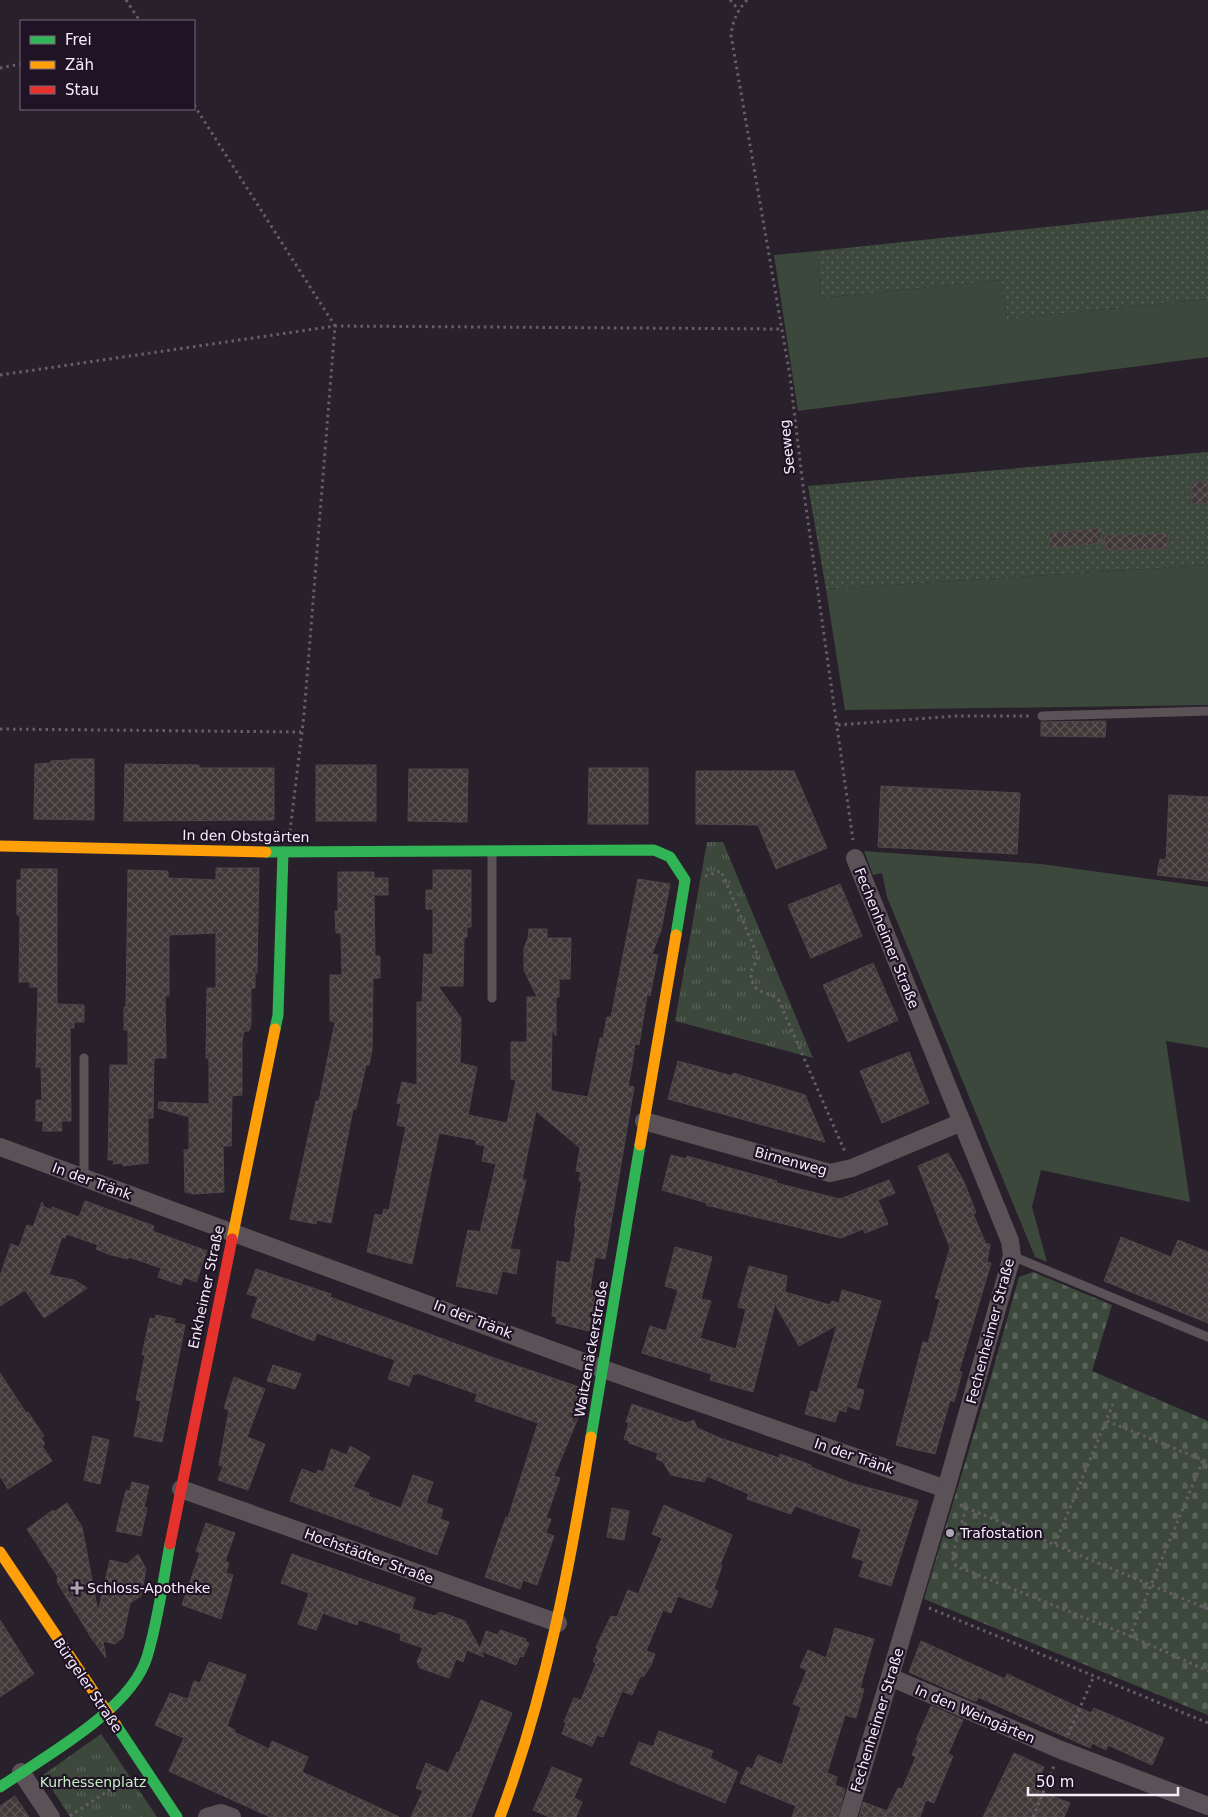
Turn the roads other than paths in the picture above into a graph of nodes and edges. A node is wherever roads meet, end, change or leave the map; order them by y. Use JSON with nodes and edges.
{"nodes":[{"id":1,"x":1208,"y":711,"type":"edge"},
{"id":2,"x":1042,"y":716,"type":"road end"},
{"id":3,"x":0,"y":846,"type":"edge"},
{"id":4,"x":492,"y":850,"type":"junction"},
{"id":5,"x":285,"y":852,"type":"junction"},
{"id":6,"x":855,"y":858,"type":"road end"},
{"id":7,"x":685,"y":880,"type":"joint"},
{"id":8,"x":492,"y":998,"type":"dead end"},
{"id":9,"x":84,"y":1058,"type":"dead end"},
{"id":10,"x":644,"y":1121,"type":"junction"},
{"id":11,"x":962,"y":1122,"type":"junction"},
{"id":12,"x":0,"y":1147,"type":"edge"},
{"id":13,"x":84,"y":1178,"type":"junction"},
{"id":14,"x":233,"y":1232,"type":"junction"},
{"id":15,"x":1012,"y":1256,"type":"junction"},
{"id":16,"x":1208,"y":1338,"type":"edge"},
{"id":17,"x":604,"y":1368,"type":"junction"},
{"id":18,"x":180,"y":1488,"type":"junction"},
{"id":19,"x":945,"y":1494,"type":"junction"},
{"id":20,"x":0,"y":1552,"type":"edge"},
{"id":21,"x":558,"y":1623,"type":"junction"},
{"id":22,"x":890,"y":1677,"type":"junction"},
{"id":23,"x":107,"y":1713,"type":"junction"},
{"id":24,"x":21,"y":1772,"type":"junction"},
{"id":25,"x":0,"y":1787,"type":"edge"},
{"id":26,"x":1208,"y":1806,"type":"edge"},
{"id":27,"x":51,"y":1817,"type":"edge"},
{"id":28,"x":178,"y":1817,"type":"edge"},
{"id":29,"x":207,"y":1817,"type":"edge"},
{"id":30,"x":232,"y":1817,"type":"edge"},
{"id":31,"x":500,"y":1817,"type":"edge"},
{"id":32,"x":848,"y":1817,"type":"edge"}],
"edges":[{"from":1,"to":2,"type":"lane"},
{"from":3,"to":5,"type":"street","name":"In den Obstgärten"},
{"from":4,"to":5,"type":"street","name":"In den Obstgärten"},
{"from":4,"to":7,"type":"street","name":"In den Obstgärten"},
{"from":4,"to":8,"type":"lane"},
{"from":5,"to":14,"type":"street","name":"Enkheimer Straße"},
{"from":6,"to":11,"type":"street","name":"Fechenheimer Straße"},
{"from":7,"to":10,"type":"street","name":"Waitzenäckerstraße"},
{"from":9,"to":13,"type":"lane"},
{"from":10,"to":11,"type":"street","name":"Birnenweg"},
{"from":10,"to":17,"type":"street","name":"Waitzenäckerstraße"},
{"from":11,"to":15,"type":"street","name":"Fechenheimer Straße"},
{"from":12,"to":13,"type":"street","name":"In der Tränk"},
{"from":13,"to":14,"type":"street","name":"In der Tränk"},
{"from":14,"to":17,"type":"street","name":"In der Tränk"},
{"from":14,"to":18,"type":"street","name":"Enkheimer Straße"},
{"from":15,"to":16,"type":"lane"},
{"from":15,"to":19,"type":"street","name":"Fechenheimer Straße"},
{"from":17,"to":19,"type":"street","name":"In der Tränk"},
{"from":17,"to":21,"type":"street","name":"Waitzenäckerstraße"},
{"from":18,"to":21,"type":"street","name":"Hochstädter Straße"},
{"from":18,"to":23,"type":"street","name":"Enkheimer Straße"},
{"from":19,"to":22,"type":"street","name":"Fechenheimer Straße"},
{"from":20,"to":23,"type":"street","name":"Bürgeler Straße"},
{"from":21,"to":31,"type":"street","name":"Waitzenäckerstraße"},
{"from":22,"to":26,"type":"street","name":"In den Weingärten"},
{"from":22,"to":32,"type":"street","name":"Fechenheimer Straße"},
{"from":23,"to":24,"type":"street","name":"Enkheimer Straße"},
{"from":23,"to":28,"type":"street","name":"Bürgeler Straße"},
{"from":24,"to":25,"type":"street","name":"Enkheimer Straße"},
{"from":24,"to":27,"type":"street"},
{"from":29,"to":30,"type":"street"}]}
